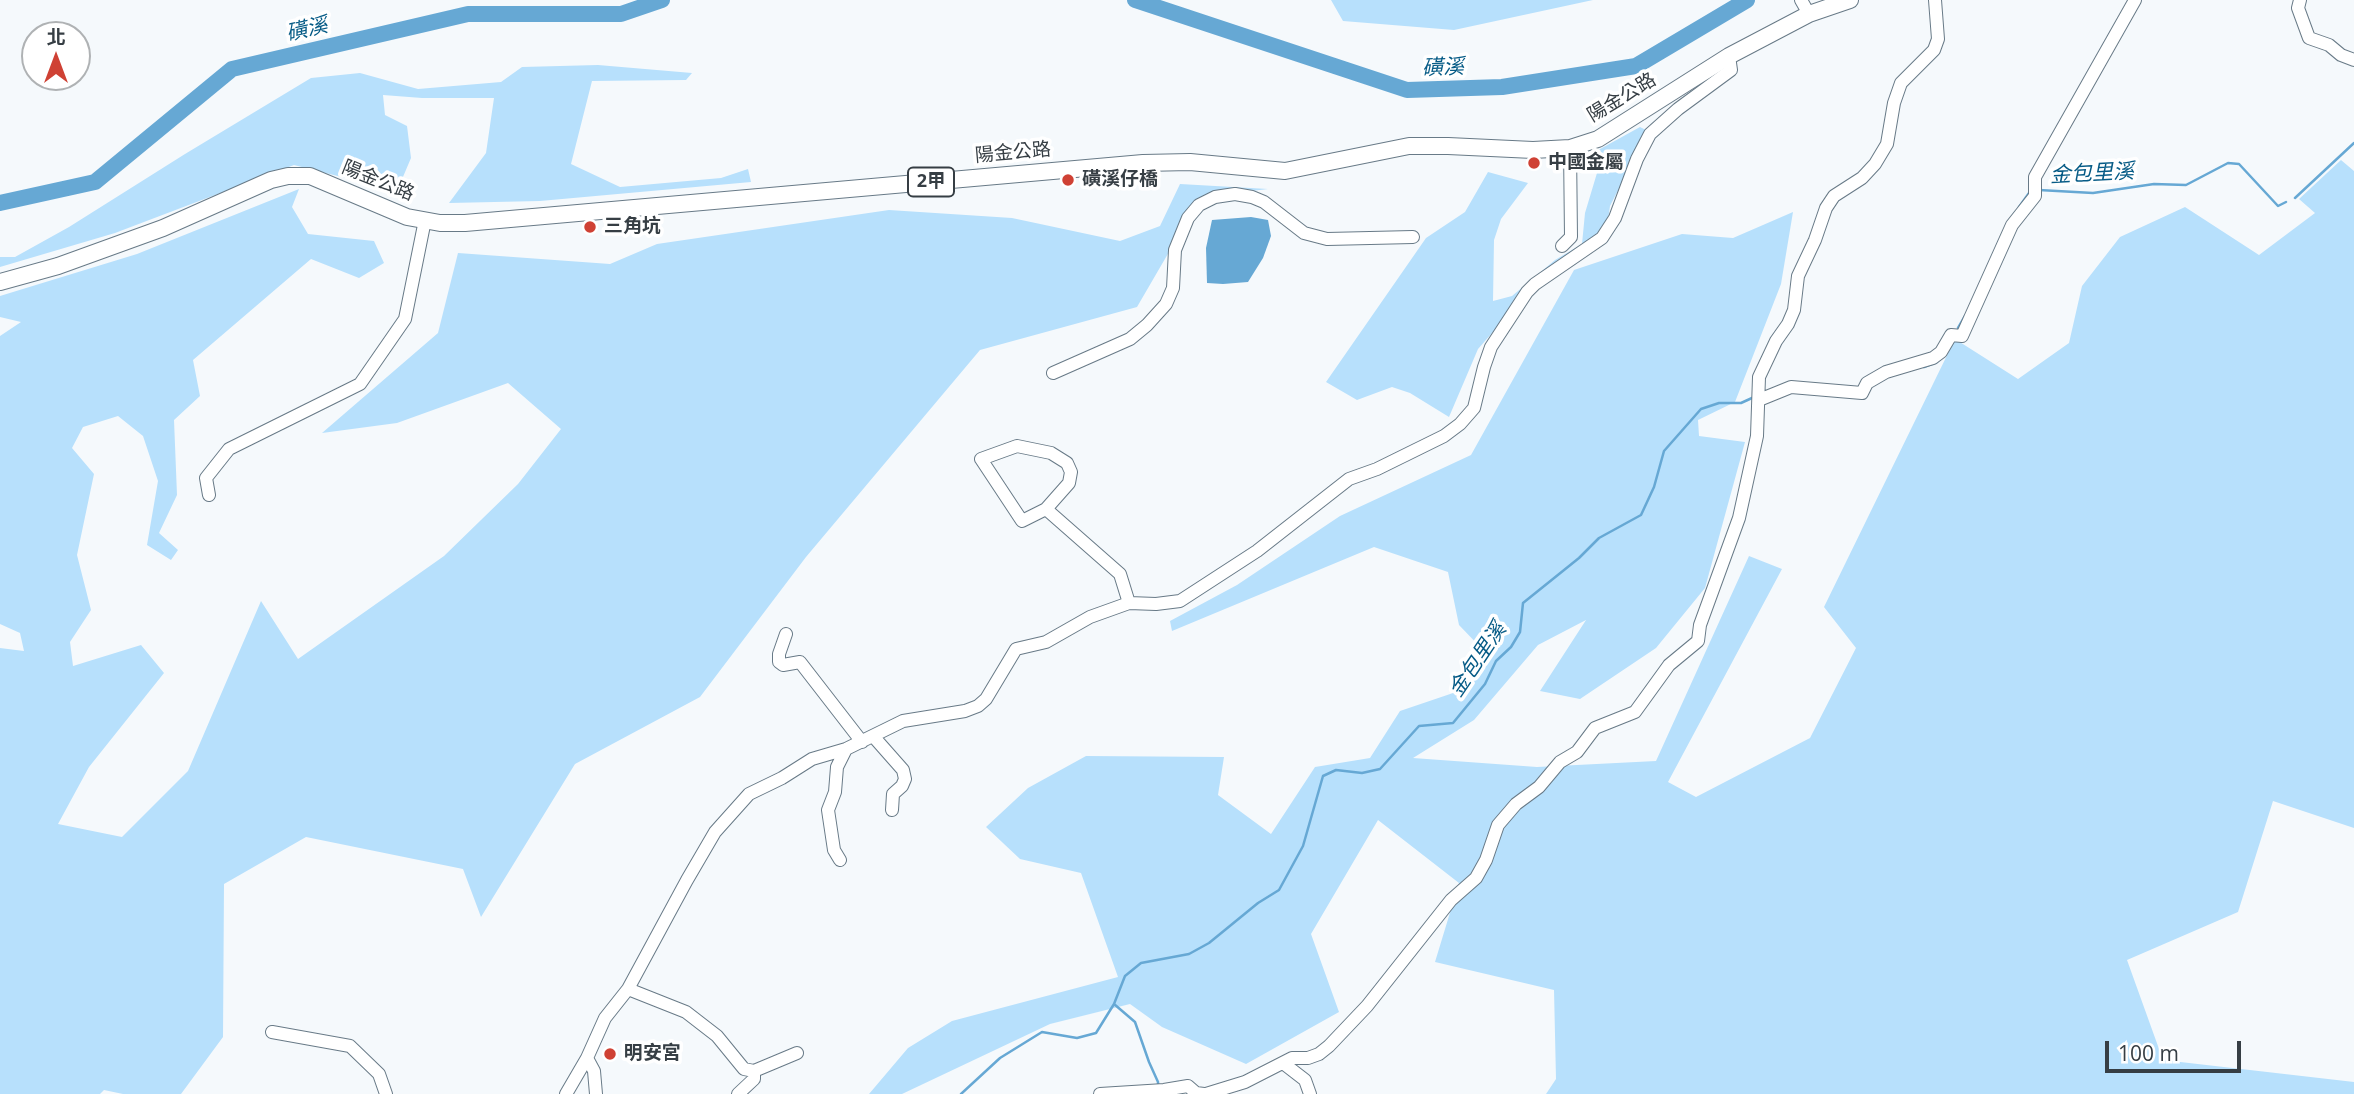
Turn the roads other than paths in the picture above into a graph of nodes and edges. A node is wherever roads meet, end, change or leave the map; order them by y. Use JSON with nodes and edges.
{"nodes":[{"id":1,"x":1850,"y":0,"type":"edge"},
{"id":2,"x":1935,"y":0,"type":"edge"},
{"id":3,"x":2135,"y":0,"type":"edge"},
{"id":4,"x":2300,"y":0,"type":"edge"},
{"id":5,"x":1805,"y":7,"type":"edge"},
{"id":6,"x":1729,"y":56,"type":"junction"},
{"id":7,"x":2354,"y":60,"type":"edge"},
{"id":8,"x":1570,"y":148,"type":"junction"},
{"id":9,"x":425,"y":220,"type":"junction"},
{"id":10,"x":1413,"y":237,"type":"dead end"},
{"id":11,"x":1562,"y":246,"type":"dead end"},
{"id":12,"x":0,"y":282,"type":"edge"},
{"id":13,"x":1052,"y":373,"type":"dead end"},
{"id":14,"x":1758,"y":394,"type":"junction"},
{"id":15,"x":209,"y":495,"type":"dead end"},
{"id":16,"x":1046,"y":509,"type":"junction"},
{"id":17,"x":1129,"y":603,"type":"junction"},
{"id":18,"x":786,"y":634,"type":"dead end"},
{"id":19,"x":868,"y":739,"type":"junction"},
{"id":20,"x":846,"y":749,"type":"junction"},
{"id":21,"x":892,"y":810,"type":"dead end"},
{"id":22,"x":840,"y":860,"type":"dead end"},
{"id":23,"x":628,"y":989,"type":"junction"},
{"id":24,"x":272,"y":1032,"type":"dead end"},
{"id":25,"x":797,"y":1053,"type":"dead end"},
{"id":26,"x":587,"y":1058,"type":"junction"},
{"id":27,"x":1283,"y":1063,"type":"junction"},
{"id":28,"x":754,"y":1071,"type":"junction"},
{"id":29,"x":386,"y":1094,"type":"edge"},
{"id":30,"x":566,"y":1094,"type":"edge"},
{"id":31,"x":596,"y":1094,"type":"edge"},
{"id":32,"x":738,"y":1094,"type":"edge"},
{"id":33,"x":1100,"y":1094,"type":"edge"},
{"id":34,"x":1205,"y":1094,"type":"edge"},
{"id":35,"x":1310,"y":1094,"type":"edge"}],
"edges":[{"from":1,"to":5,"type":"main road","name":"陽金公路","number":"2甲"},
{"from":2,"to":14,"type":"street"},
{"from":3,"to":14,"type":"street"},
{"from":4,"to":7,"type":"street"},
{"from":5,"to":6,"type":"main road","name":"陽金公路","number":"2甲"},
{"from":6,"to":8,"type":"main road","name":"陽金公路","number":"2甲"},
{"from":6,"to":17,"type":"street"},
{"from":8,"to":9,"type":"main road","name":"陽金公路","number":"2甲"},
{"from":8,"to":11,"type":"street"},
{"from":9,"to":12,"type":"main road","name":"陽金公路","number":"2甲"},
{"from":9,"to":15,"type":"street"},
{"from":10,"to":13,"type":"street"},
{"from":14,"to":27,"type":"street"},
{"from":16,"to":16,"type":"street"},
{"from":16,"to":17,"type":"street"},
{"from":17,"to":19,"type":"street"},
{"from":18,"to":19,"type":"street"},
{"from":19,"to":20,"type":"street"},
{"from":19,"to":21,"type":"street"},
{"from":20,"to":22,"type":"street"},
{"from":20,"to":23,"type":"street"},
{"from":23,"to":26,"type":"street"},
{"from":23,"to":28,"type":"street"},
{"from":24,"to":29,"type":"street"},
{"from":25,"to":28,"type":"street"},
{"from":26,"to":30,"type":"street"},
{"from":26,"to":31,"type":"street"},
{"from":27,"to":34,"type":"street"},
{"from":27,"to":35,"type":"street"},
{"from":28,"to":32,"type":"street"},
{"from":33,"to":34,"type":"street"}]}
